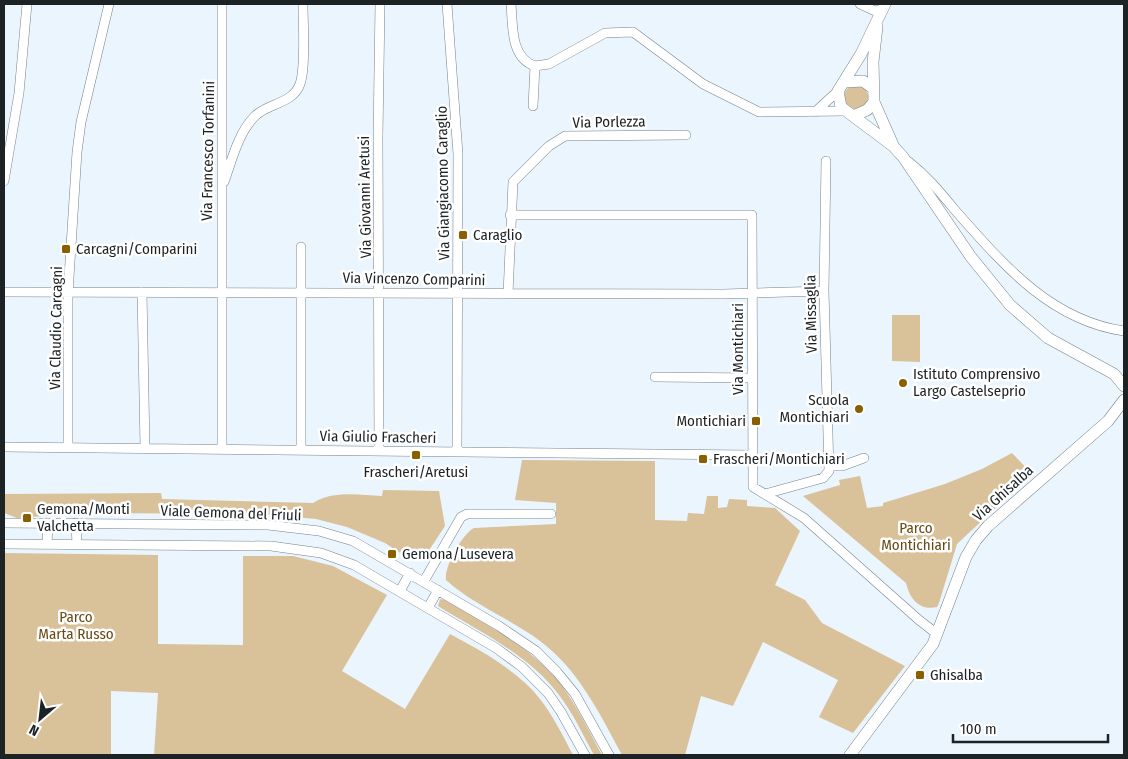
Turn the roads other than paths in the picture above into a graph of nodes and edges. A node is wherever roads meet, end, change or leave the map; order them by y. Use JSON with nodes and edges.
{"nodes":[{"id":1,"x":28,"y":4,"type":"edge"},
{"id":2,"x":109,"y":4,"type":"edge"},
{"id":3,"x":222,"y":4,"type":"edge"},
{"id":4,"x":303,"y":4,"type":"edge"},
{"id":5,"x":380,"y":4,"type":"edge"},
{"id":6,"x":447,"y":4,"type":"edge"},
{"id":7,"x":511,"y":4,"type":"edge"},
{"id":8,"x":860,"y":4,"type":"edge"},
{"id":9,"x":884,"y":7,"type":"edge"},
{"id":10,"x":878,"y":22,"type":"junction"},
{"id":11,"x":535,"y":66,"type":"junction"},
{"id":12,"x":842,"y":86,"type":"junction"},
{"id":13,"x":873,"y":88,"type":"junction"},
{"id":14,"x":874,"y":102,"type":"junction"},
{"id":15,"x":534,"y":106,"type":"dead end"},
{"id":16,"x":815,"y":112,"type":"junction"},
{"id":17,"x":849,"y":114,"type":"junction"},
{"id":18,"x":686,"y":135,"type":"dead end"},
{"id":19,"x":893,"y":146,"type":"junction"},
{"id":20,"x":903,"y":157,"type":"junction"},
{"id":21,"x":826,"y":161,"type":"dead end"},
{"id":22,"x":4,"y":181,"type":"edge"},
{"id":23,"x":222,"y":189,"type":"junction"},
{"id":24,"x":510,"y":215,"type":"junction"},
{"id":25,"x":301,"y":247,"type":"dead end"},
{"id":26,"x":824,"y":291,"type":"junction"},
{"id":27,"x":4,"y":292,"type":"edge"},
{"id":28,"x":142,"y":292,"type":"junction"},
{"id":29,"x":222,"y":292,"type":"junction"},
{"id":30,"x":301,"y":292,"type":"junction"},
{"id":31,"x":68,"y":293,"type":"junction"},
{"id":32,"x":379,"y":293,"type":"junction"},
{"id":33,"x":457,"y":294,"type":"junction"},
{"id":34,"x":508,"y":294,"type":"junction"},
{"id":35,"x":752,"y":294,"type":"junction"},
{"id":36,"x":1124,"y":331,"type":"edge"},
{"id":37,"x":655,"y":377,"type":"dead end"},
{"id":38,"x":753,"y":378,"type":"junction"},
{"id":39,"x":1124,"y":386,"type":"edge"},
{"id":40,"x":1124,"y":400,"type":"edge"},
{"id":41,"x":4,"y":446,"type":"edge"},
{"id":42,"x":68,"y":447,"type":"junction"},
{"id":43,"x":145,"y":448,"type":"junction"},
{"id":44,"x":222,"y":448,"type":"junction"},
{"id":45,"x":300,"y":450,"type":"junction"},
{"id":46,"x":379,"y":451,"type":"junction"},
{"id":47,"x":457,"y":452,"type":"junction"},
{"id":48,"x":752,"y":455,"type":"junction"},
{"id":49,"x":864,"y":458,"type":"dead end"},
{"id":50,"x":829,"y":466,"type":"junction"},
{"id":51,"x":765,"y":494,"type":"junction"},
{"id":52,"x":551,"y":514,"type":"dead end"},
{"id":53,"x":4,"y":523,"type":"edge"},
{"id":54,"x":48,"y":523,"type":"junction"},
{"id":55,"x":76,"y":523,"type":"junction"},
{"id":56,"x":4,"y":544,"type":"edge"},
{"id":57,"x":48,"y":544,"type":"junction"},
{"id":58,"x":76,"y":545,"type":"junction"},
{"id":59,"x":410,"y":573,"type":"junction"},
{"id":60,"x":424,"y":581,"type":"junction"},
{"id":61,"x":438,"y":590,"type":"junction"},
{"id":62,"x":400,"y":591,"type":"junction"},
{"id":63,"x":428,"y":608,"type":"junction"},
{"id":64,"x":937,"y":634,"type":"junction"},
{"id":65,"x":585,"y":755,"type":"edge"},
{"id":66,"x":609,"y":755,"type":"edge"},
{"id":67,"x":850,"y":755,"type":"edge"}],
"edges":[{"from":1,"to":22,"type":"street"},
{"from":2,"to":31,"type":"street","name":"Via Claudio Carcagni"},
{"from":3,"to":23,"type":"street","name":"Via Francesco Torfanini"},
{"from":4,"to":23,"type":"street"},
{"from":5,"to":32,"type":"street","name":"Via Giovanni Aretusi"},
{"from":6,"to":33,"type":"street","name":"Via Giangiacomo Caraglio"},
{"from":7,"to":11,"type":"street"},
{"from":8,"to":9,"type":"street"},
{"from":9,"to":10,"type":"street"},
{"from":10,"to":12,"type":"street"},
{"from":10,"to":13,"type":"street"},
{"from":11,"to":15,"type":"street"},
{"from":11,"to":16,"type":"street"},
{"from":12,"to":13,"type":"street"},
{"from":12,"to":16,"type":"street"},
{"from":12,"to":17,"type":"street"},
{"from":13,"to":14,"type":"street"},
{"from":14,"to":17,"type":"street"},
{"from":14,"to":19,"type":"street"},
{"from":16,"to":17,"type":"street"},
{"from":17,"to":19,"type":"street"},
{"from":18,"to":24,"type":"street","name":"Via Porlezza"},
{"from":19,"to":20,"type":"street"},
{"from":20,"to":36,"type":"street"},
{"from":20,"to":39,"type":"street"},
{"from":21,"to":26,"type":"street","name":"Via Missaglia"},
{"from":23,"to":29,"type":"street","name":"Via Francesco Torfanini"},
{"from":24,"to":34,"type":"street","name":"Via Porlezza"},
{"from":24,"to":35,"type":"street","name":"Via Montichiari"},
{"from":25,"to":30,"type":"street"},
{"from":26,"to":35,"type":"street","name":"Via Vincenzo Comparini"},
{"from":26,"to":50,"type":"street","name":"Via Missaglia"},
{"from":27,"to":31,"type":"street","name":"Via Vincenzo Comparini"},
{"from":28,"to":29,"type":"street","name":"Via Vincenzo Comparini"},
{"from":28,"to":31,"type":"street","name":"Via Vincenzo Comparini"},
{"from":28,"to":43,"type":"street"},
{"from":29,"to":30,"type":"street","name":"Via Vincenzo Comparini"},
{"from":29,"to":44,"type":"street","name":"Via Francesco Torfanini"},
{"from":30,"to":32,"type":"street","name":"Via Vincenzo Comparini"},
{"from":30,"to":45,"type":"street"},
{"from":31,"to":42,"type":"street","name":"Via Claudio Carcagni"},
{"from":32,"to":33,"type":"street","name":"Via Vincenzo Comparini"},
{"from":32,"to":46,"type":"street","name":"Via Giovanni Aretusi"},
{"from":33,"to":34,"type":"street","name":"Via Vincenzo Comparini"},
{"from":33,"to":47,"type":"street","name":"Via Giangiacomo Caraglio"},
{"from":34,"to":35,"type":"street","name":"Via Vincenzo Comparini"},
{"from":35,"to":38,"type":"street","name":"Via Montichiari"},
{"from":37,"to":38,"type":"street"},
{"from":38,"to":48,"type":"street","name":"Via Montichiari"},
{"from":40,"to":64,"type":"street","name":"Via Ghisalba"},
{"from":41,"to":42,"type":"street","name":"Via Giulio Frascheri"},
{"from":42,"to":43,"type":"street","name":"Via Giulio Frascheri"},
{"from":43,"to":44,"type":"street","name":"Via Giulio Frascheri"},
{"from":44,"to":45,"type":"street","name":"Via Giulio Frascheri"},
{"from":45,"to":46,"type":"street","name":"Via Giulio Frascheri"},
{"from":46,"to":47,"type":"street","name":"Via Giulio Frascheri"},
{"from":47,"to":48,"type":"street","name":"Via Giulio Frascheri"},
{"from":48,"to":51,"type":"street","name":"Via Montichiari"},
{"from":49,"to":50,"type":"street"},
{"from":50,"to":51,"type":"street"},
{"from":51,"to":64,"type":"street","name":"Via Montichiari"},
{"from":52,"to":60,"type":"street"},
{"from":53,"to":54,"type":"street","name":"Viale Gemona del Friuli"},
{"from":54,"to":55,"type":"street","name":"Viale Gemona del Friuli"},
{"from":54,"to":57,"type":"street"},
{"from":55,"to":58,"type":"street"},
{"from":55,"to":59,"type":"street","name":"Viale Gemona del Friuli"},
{"from":56,"to":57,"type":"street","name":"Viale Gemona del Friuli"},
{"from":57,"to":58,"type":"street","name":"Viale Gemona del Friuli"},
{"from":58,"to":62,"type":"street","name":"Viale Gemona del Friuli"},
{"from":59,"to":60,"type":"street","name":"Viale Gemona del Friuli"},
{"from":59,"to":62,"type":"street"},
{"from":60,"to":61,"type":"street","name":"Viale Gemona del Friuli"},
{"from":61,"to":63,"type":"street"},
{"from":61,"to":66,"type":"street","name":"Viale Gemona del Friuli"},
{"from":62,"to":63,"type":"street","name":"Viale Gemona del Friuli"},
{"from":63,"to":65,"type":"street","name":"Viale Gemona del Friuli"},
{"from":64,"to":67,"type":"street","name":"Via Ghisalba"}]}
